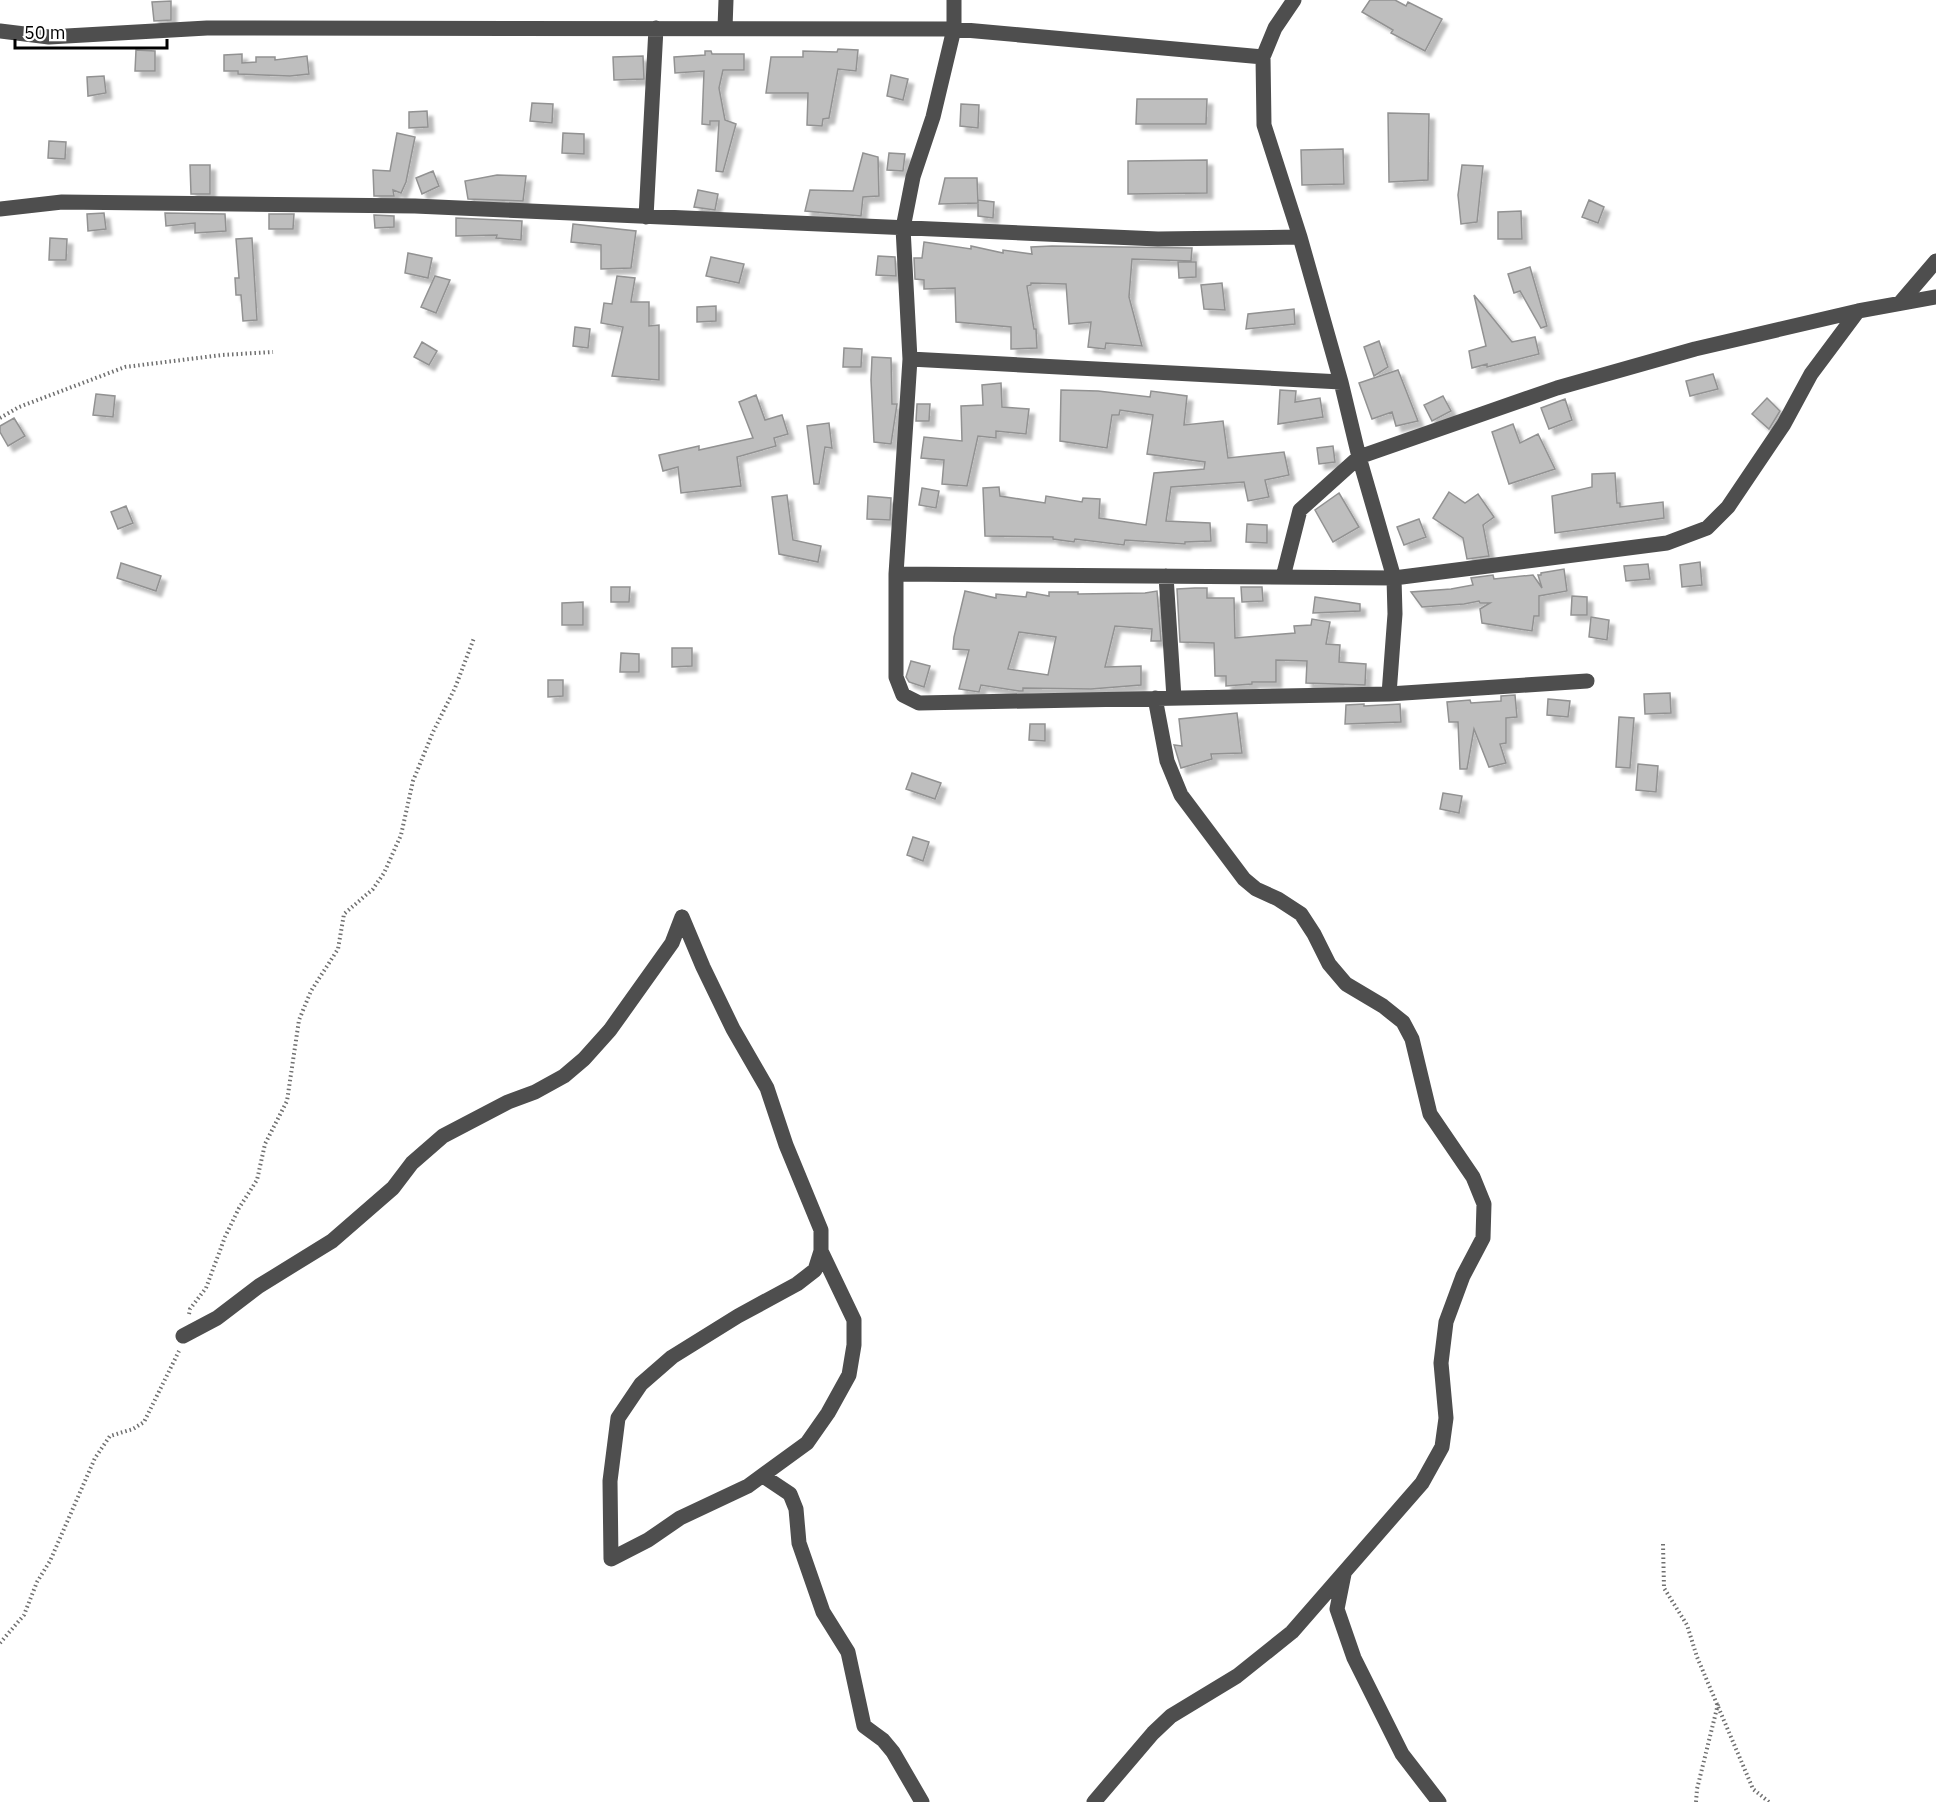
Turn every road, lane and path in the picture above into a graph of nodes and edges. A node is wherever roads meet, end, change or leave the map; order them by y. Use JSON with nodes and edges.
{"nodes":[{"id":1,"x":726,"y":0,"type":"edge"},
{"id":2,"x":954,"y":0,"type":"edge"},
{"id":3,"x":1290,"y":2,"type":"edge"},
{"id":4,"x":656,"y":28,"type":"junction"},
{"id":5,"x":725,"y":28,"type":"junction"},
{"id":6,"x":954,"y":28,"type":"junction"},
{"id":7,"x":0,"y":31,"type":"edge"},
{"id":8,"x":1263,"y":57,"type":"junction"},
{"id":9,"x":0,"y":209,"type":"edge"},
{"id":10,"x":646,"y":217,"type":"junction"},
{"id":11,"x":903,"y":228,"type":"junction"},
{"id":12,"x":1300,"y":237,"type":"junction"},
{"id":13,"x":1936,"y":261,"type":"edge"},
{"id":14,"x":1936,"y":297,"type":"edge"},
{"id":15,"x":1900,"y":303,"type":"junction"},
{"id":16,"x":1858,"y":311,"type":"junction"},
{"id":17,"x":273,"y":352,"type":"dead end"},
{"id":18,"x":910,"y":360,"type":"junction"},
{"id":19,"x":1341,"y":382,"type":"junction"},
{"id":20,"x":0,"y":418,"type":"edge"},
{"id":21,"x":1359,"y":457,"type":"junction"},
{"id":22,"x":896,"y":574,"type":"junction"},
{"id":23,"x":1166,"y":576,"type":"junction"},
{"id":24,"x":1283,"y":577,"type":"junction"},
{"id":25,"x":1394,"y":578,"type":"junction"},
{"id":26,"x":474,"y":638,"type":"dead end"},
{"id":27,"x":1587,"y":681,"type":"dead end"},
{"id":28,"x":1389,"y":694,"type":"junction"},
{"id":29,"x":1155,"y":698,"type":"junction"},
{"id":30,"x":1174,"y":698,"type":"junction"},
{"id":31,"x":821,"y":1251,"type":"junction"},
{"id":32,"x":183,"y":1336,"type":"junction"},
{"id":33,"x":763,"y":1476,"type":"junction"},
{"id":34,"x":1663,"y":1544,"type":"dead end"},
{"id":35,"x":1345,"y":1571,"type":"junction"},
{"id":36,"x":0,"y":1643,"type":"edge"},
{"id":37,"x":1718,"y":1704,"type":"junction"},
{"id":38,"x":922,"y":1802,"type":"edge"},
{"id":39,"x":1094,"y":1802,"type":"edge"},
{"id":40,"x":1439,"y":1802,"type":"edge"},
{"id":41,"x":1696,"y":1802,"type":"edge"},
{"id":42,"x":1769,"y":1802,"type":"edge"}],
"edges":[{"from":1,"to":5,"type":"street"},
{"from":2,"to":6,"type":"street"},
{"from":3,"to":8,"type":"street"},
{"from":4,"to":5,"type":"street"},
{"from":4,"to":7,"type":"street"},
{"from":4,"to":10,"type":"street"},
{"from":5,"to":6,"type":"street"},
{"from":6,"to":8,"type":"street"},
{"from":6,"to":11,"type":"street"},
{"from":8,"to":12,"type":"street"},
{"from":9,"to":10,"type":"street"},
{"from":10,"to":11,"type":"street"},
{"from":11,"to":12,"type":"street"},
{"from":11,"to":18,"type":"street"},
{"from":12,"to":19,"type":"street"},
{"from":13,"to":15,"type":"street"},
{"from":14,"to":15,"type":"street"},
{"from":15,"to":16,"type":"street"},
{"from":16,"to":21,"type":"street"},
{"from":16,"to":25,"type":"street"},
{"from":17,"to":20,"type":"path"},
{"from":18,"to":19,"type":"street"},
{"from":18,"to":22,"type":"street"},
{"from":19,"to":21,"type":"street"},
{"from":21,"to":24,"type":"street"},
{"from":21,"to":25,"type":"street"},
{"from":22,"to":23,"type":"street"},
{"from":22,"to":29,"type":"street"},
{"from":23,"to":24,"type":"street"},
{"from":23,"to":30,"type":"street"},
{"from":24,"to":25,"type":"street"},
{"from":25,"to":28,"type":"street"},
{"from":26,"to":32,"type":"path"},
{"from":27,"to":28,"type":"street"},
{"from":28,"to":30,"type":"street"},
{"from":29,"to":30,"type":"street"},
{"from":29,"to":35,"type":"street"},
{"from":31,"to":32,"type":"street"},
{"from":31,"to":33,"type":"street"},
{"from":31,"to":33,"type":"street"},
{"from":32,"to":36,"type":"path"},
{"from":33,"to":38,"type":"street"},
{"from":34,"to":37,"type":"path"},
{"from":35,"to":39,"type":"street"},
{"from":35,"to":40,"type":"street"},
{"from":37,"to":41,"type":"path"},
{"from":37,"to":42,"type":"path"}]}
